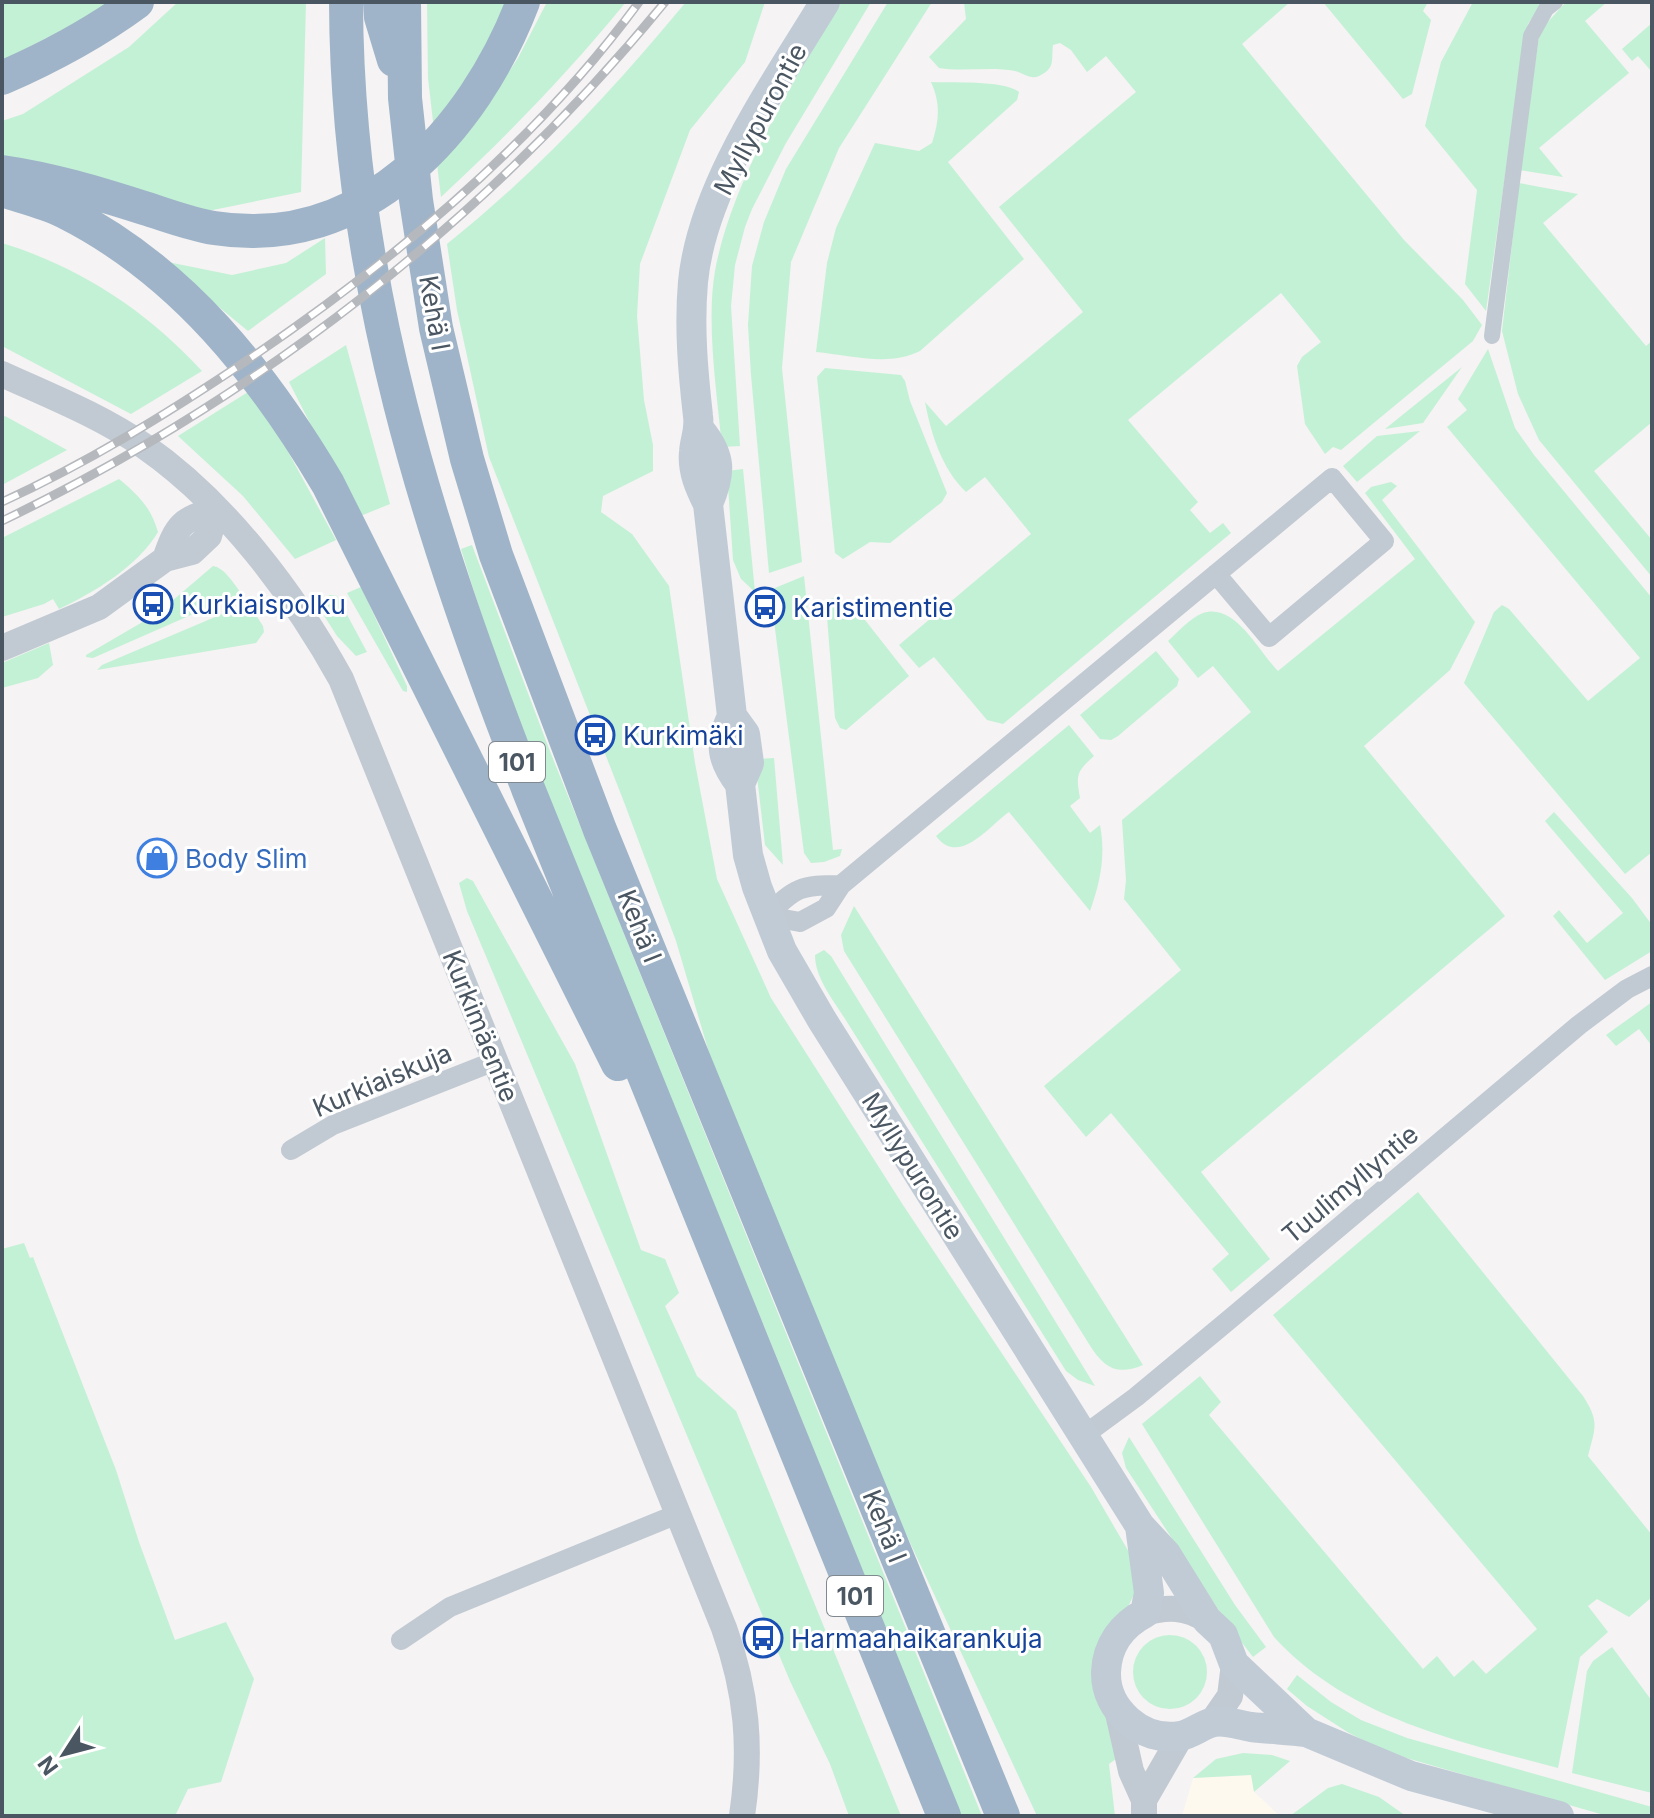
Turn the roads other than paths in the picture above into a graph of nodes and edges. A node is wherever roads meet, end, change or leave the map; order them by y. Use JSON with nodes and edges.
{"nodes":[{"id":1,"x":137,"y":2,"type":"edge"},
{"id":2,"x":346,"y":2,"type":"edge"},
{"id":3,"x":380,"y":2,"type":"edge"},
{"id":4,"x":404,"y":2,"type":"edge"},
{"id":5,"x":523,"y":2,"type":"edge"},
{"id":6,"x":825,"y":2,"type":"edge"},
{"id":7,"x":1555,"y":2,"type":"edge"},
{"id":8,"x":2,"y":78,"type":"edge"},
{"id":9,"x":405,"y":98,"type":"junction"},
{"id":10,"x":2,"y":172,"type":"edge"},
{"id":11,"x":2,"y":190,"type":"edge"},
{"id":12,"x":1492,"y":336,"type":"dead end"},
{"id":13,"x":2,"y":374,"type":"edge"},
{"id":14,"x":216,"y":510,"type":"junction"},
{"id":15,"x":1216,"y":574,"type":"junction"},
{"id":16,"x":2,"y":648,"type":"edge"},
{"id":17,"x":841,"y":885,"type":"junction"},
{"id":18,"x":767,"y":916,"type":"junction"},
{"id":19,"x":1652,"y":976,"type":"edge"},
{"id":20,"x":495,"y":1061,"type":"junction"},
{"id":21,"x":673,"y":1148,"type":"junction"},
{"id":22,"x":291,"y":1150,"type":"dead end"},
{"id":23,"x":1083,"y":1436,"type":"junction"},
{"id":24,"x":680,"y":1513,"type":"junction"},
{"id":25,"x":1140,"y":1526,"type":"junction"},
{"id":26,"x":1145,"y":1613,"type":"junction"},
{"id":27,"x":1207,"y":1620,"type":"junction"},
{"id":28,"x":401,"y":1640,"type":"dead end"},
{"id":29,"x":1234,"y":1664,"type":"junction"},
{"id":30,"x":1117,"y":1709,"type":"junction"},
{"id":31,"x":1212,"y":1722,"type":"junction"},
{"id":32,"x":1306,"y":1732,"type":"junction"},
{"id":33,"x":1181,"y":1736,"type":"junction"},
{"id":34,"x":1144,"y":1808,"type":"edge"},
{"id":35,"x":742,"y":1816,"type":"edge"},
{"id":36,"x":944,"y":1816,"type":"edge"},
{"id":37,"x":1003,"y":1816,"type":"edge"},
{"id":38,"x":1559,"y":1816,"type":"edge"}],
"edges":[{"from":1,"to":8,"type":"highway"},
{"from":2,"to":21,"type":"highway","name":"Kehä I","number":"101"},
{"from":3,"to":9,"type":"highway"},
{"from":4,"to":9,"type":"highway","name":"Kehä I","number":"101"},
{"from":5,"to":10,"type":"highway"},
{"from":6,"to":18,"type":"main road","name":"Myllypurontie"},
{"from":7,"to":12,"type":"street"},
{"from":9,"to":37,"type":"highway","name":"Kehä I","number":"101"},
{"from":11,"to":21,"type":"highway"},
{"from":13,"to":14,"type":"street","name":"Kurkimäentie"},
{"from":14,"to":16,"type":"street"},
{"from":14,"to":20,"type":"street","name":"Kurkimäentie"},
{"from":15,"to":15,"type":"street"},
{"from":15,"to":17,"type":"street"},
{"from":17,"to":18,"type":"street"},
{"from":17,"to":18,"type":"street"},
{"from":18,"to":23,"type":"main road","name":"Myllypurontie"},
{"from":19,"to":23,"type":"street","name":"Tuulimyllyntie"},
{"from":20,"to":22,"type":"street","name":"Kurkiaiskuja"},
{"from":20,"to":24,"type":"street","name":"Kurkimäentie"},
{"from":21,"to":36,"type":"highway","name":"Kehä I","number":"101"},
{"from":23,"to":25,"type":"main road","name":"Myllypurontie"},
{"from":24,"to":28,"type":"street"},
{"from":24,"to":35,"type":"street","name":"Kurkimäentie"},
{"from":25,"to":26,"type":"main road","name":"Myllypurontie"},
{"from":25,"to":27,"type":"main road","name":"Myllypurontie"},
{"from":26,"to":27,"type":"street"},
{"from":26,"to":30,"type":"main road"},
{"from":27,"to":29,"type":"main road"},
{"from":29,"to":31,"type":"street"},
{"from":29,"to":32,"type":"main road"},
{"from":30,"to":33,"type":"main road"},
{"from":30,"to":34,"type":"street"},
{"from":31,"to":32,"type":"main road"},
{"from":31,"to":33,"type":"main road"},
{"from":32,"to":38,"type":"main road"},
{"from":33,"to":34,"type":"street"}]}
